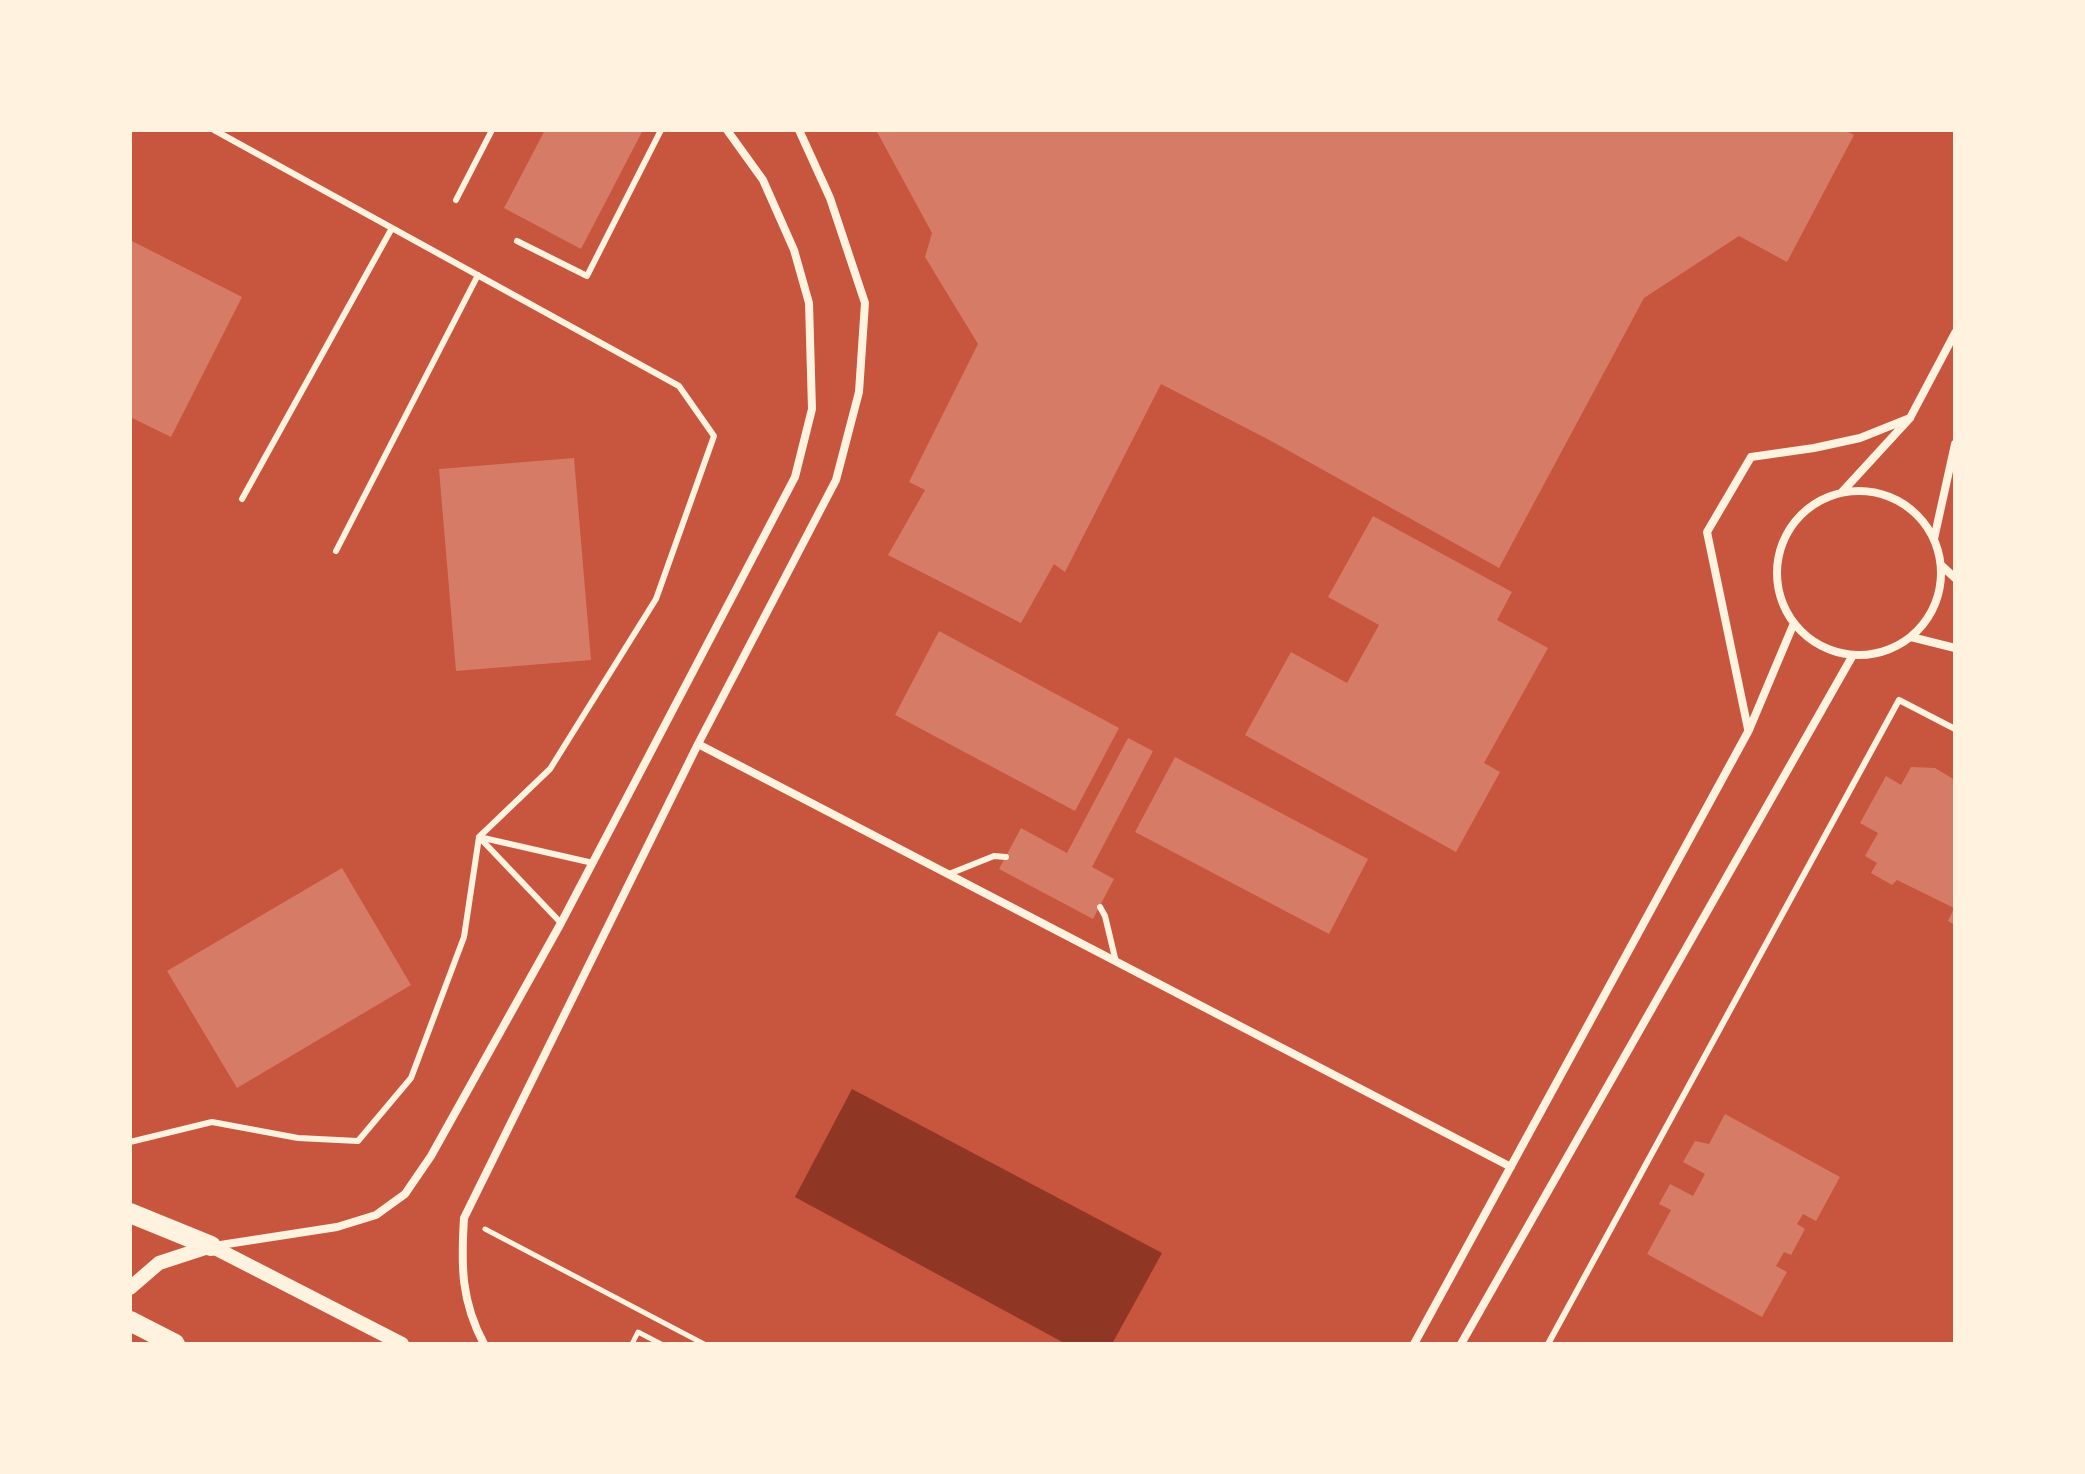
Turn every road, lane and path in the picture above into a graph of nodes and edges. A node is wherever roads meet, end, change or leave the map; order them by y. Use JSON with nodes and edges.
{"nodes":[{"id":1,"x":214,"y":130,"type":"edge"},
{"id":2,"x":492,"y":130,"type":"edge"},
{"id":3,"x":661,"y":130,"type":"edge"},
{"id":4,"x":727,"y":130,"type":"edge"},
{"id":5,"x":799,"y":130,"type":"edge"},
{"id":6,"x":456,"y":200,"type":"dead end"},
{"id":7,"x":392,"y":228,"type":"junction"},
{"id":8,"x":517,"y":241,"type":"dead end"},
{"id":9,"x":478,"y":275,"type":"junction"},
{"id":10,"x":1955,"y":333,"type":"edge"},
{"id":11,"x":1910,"y":418,"type":"junction"},
{"id":12,"x":1955,"y":444,"type":"edge"},
{"id":13,"x":1842,"y":492,"type":"junction"},
{"id":14,"x":242,"y":499,"type":"dead end"},
{"id":15,"x":1934,"y":539,"type":"junction"},
{"id":16,"x":336,"y":551,"type":"dead end"},
{"id":17,"x":1942,"y":566,"type":"junction"},
{"id":18,"x":1955,"y":578,"type":"edge"},
{"id":19,"x":1794,"y":623,"type":"junction"},
{"id":20,"x":1911,"y":637,"type":"junction"},
{"id":21,"x":1955,"y":648,"type":"edge"},
{"id":22,"x":1853,"y":655,"type":"junction"},
{"id":23,"x":1955,"y":729,"type":"edge"},
{"id":24,"x":1749,"y":730,"type":"junction"},
{"id":25,"x":698,"y":744,"type":"junction"},
{"id":26,"x":479,"y":837,"type":"junction"},
{"id":27,"x":1006,"y":857,"type":"dead end"},
{"id":28,"x":593,"y":863,"type":"junction"},
{"id":29,"x":948,"y":874,"type":"junction"},
{"id":30,"x":1100,"y":907,"type":"dead end"},
{"id":31,"x":561,"y":923,"type":"junction"},
{"id":32,"x":1116,"y":962,"type":"junction"},
{"id":33,"x":130,"y":1142,"type":"edge"},
{"id":34,"x":1511,"y":1167,"type":"junction"},
{"id":35,"x":130,"y":1213,"type":"edge"},
{"id":36,"x":464,"y":1218,"type":"junction"},
{"id":37,"x":211,"y":1246,"type":"junction"},
{"id":38,"x":130,"y":1288,"type":"edge"},
{"id":39,"x":130,"y":1321,"type":"edge"},
{"id":40,"x":175,"y":1344,"type":"edge"},
{"id":41,"x":402,"y":1344,"type":"edge"},
{"id":42,"x":484,"y":1344,"type":"edge"},
{"id":43,"x":632,"y":1344,"type":"edge"},
{"id":44,"x":661,"y":1344,"type":"edge"},
{"id":45,"x":704,"y":1344,"type":"edge"},
{"id":46,"x":1414,"y":1344,"type":"edge"},
{"id":47,"x":1461,"y":1344,"type":"edge"},
{"id":48,"x":1548,"y":1344,"type":"edge"}],
"edges":[{"from":1,"to":7,"type":"lane"},
{"from":2,"to":6,"type":"lane"},
{"from":3,"to":8,"type":"lane"},
{"from":4,"to":28,"type":"street"},
{"from":5,"to":25,"type":"street"},
{"from":7,"to":9,"type":"lane"},
{"from":7,"to":14,"type":"lane"},
{"from":9,"to":16,"type":"lane"},
{"from":9,"to":26,"type":"lane"},
{"from":10,"to":11,"type":"street"},
{"from":11,"to":13,"type":"street"},
{"from":11,"to":24,"type":"street"},
{"from":12,"to":15,"type":"street"},
{"from":13,"to":15,"type":"street"},
{"from":13,"to":19,"type":"street"},
{"from":15,"to":17,"type":"street"},
{"from":17,"to":18,"type":"street"},
{"from":17,"to":20,"type":"street"},
{"from":19,"to":22,"type":"street"},
{"from":19,"to":24,"type":"street"},
{"from":20,"to":21,"type":"street"},
{"from":20,"to":22,"type":"street"},
{"from":22,"to":47,"type":"street"},
{"from":23,"to":48,"type":"lane"},
{"from":24,"to":34,"type":"street"},
{"from":25,"to":29,"type":"street"},
{"from":25,"to":36,"type":"street"},
{"from":26,"to":28,"type":"lane"},
{"from":26,"to":31,"type":"lane"},
{"from":26,"to":33,"type":"lane"},
{"from":27,"to":29,"type":"lane"},
{"from":28,"to":31,"type":"street"},
{"from":29,"to":32,"type":"street"},
{"from":30,"to":32,"type":"lane"},
{"from":31,"to":37,"type":"street"},
{"from":32,"to":34,"type":"street"},
{"from":34,"to":46,"type":"street"},
{"from":35,"to":37,"type":"main road"},
{"from":36,"to":42,"type":"street"},
{"from":36,"to":45,"type":"path"},
{"from":37,"to":38,"type":"street"},
{"from":37,"to":41,"type":"street"},
{"from":39,"to":40,"type":"main road"},
{"from":43,"to":44,"type":"path"}]}
